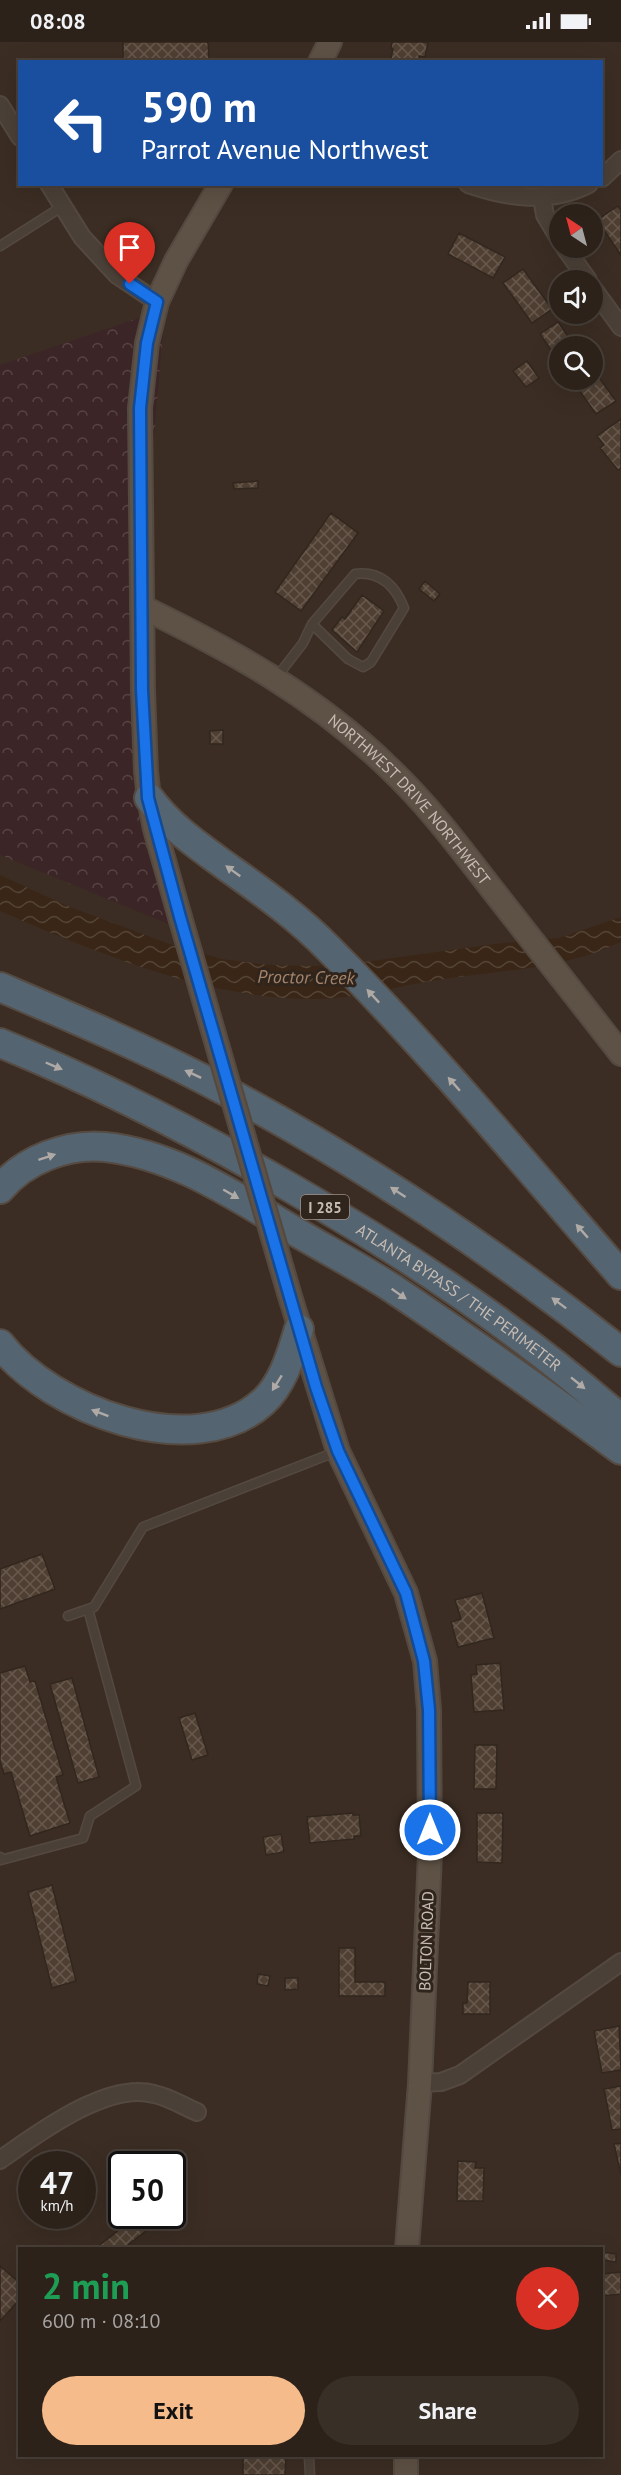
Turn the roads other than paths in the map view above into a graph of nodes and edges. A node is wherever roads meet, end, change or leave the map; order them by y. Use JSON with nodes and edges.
{"nodes":[{"id":1,"x":330,"y":42,"type":"edge"},
{"id":2,"x":321,"y":60,"type":"edge"},
{"id":3,"x":0,"y":105,"type":"edge"},
{"id":4,"x":18,"y":134,"type":"edge"},
{"id":5,"x":621,"y":160,"type":"edge"},
{"id":6,"x":603,"y":177,"type":"edge"},
{"id":7,"x":50,"y":186,"type":"edge"},
{"id":8,"x":220,"y":186,"type":"edge"},
{"id":9,"x":476,"y":186,"type":"edge"},
{"id":10,"x":586,"y":186,"type":"edge"},
{"id":11,"x":543,"y":198,"type":"junction"},
{"id":12,"x":63,"y":207,"type":"junction"},
{"id":13,"x":549,"y":220,"type":"edge"},
{"id":14,"x":0,"y":246,"type":"edge"},
{"id":15,"x":157,"y":302,"type":"junction"},
{"id":16,"x":603,"y":302,"type":"edge"},
{"id":17,"x":621,"y":327,"type":"edge"},
{"id":18,"x":142,"y":608,"type":"junction"},
{"id":19,"x":312,"y":624,"type":"junction"},
{"id":20,"x":276,"y":678,"type":"junction"},
{"id":21,"x":148,"y":798,"type":"junction"},
{"id":22,"x":0,"y":987,"type":"edge"},
{"id":23,"x":0,"y":1042,"type":"edge"},
{"id":24,"x":621,"y":1054,"type":"edge"},
{"id":25,"x":0,"y":1190,"type":"edge"},
{"id":26,"x":621,"y":1275,"type":"edge"},
{"id":27,"x":300,"y":1329,"type":"junction"},
{"id":28,"x":0,"y":1344,"type":"edge"},
{"id":29,"x":621,"y":1352,"type":"edge"},
{"id":30,"x":621,"y":1419,"type":"edge"},
{"id":31,"x":621,"y":1450,"type":"edge"},
{"id":32,"x":338,"y":1451,"type":"junction"},
{"id":33,"x":88,"y":1609,"type":"junction"},
{"id":34,"x":68,"y":1616,"type":"dead end"},
{"id":35,"x":0,"y":1857,"type":"edge"},
{"id":36,"x":621,"y":1962,"type":"edge"},
{"id":37,"x":420,"y":2083,"type":"junction"},
{"id":38,"x":197,"y":2112,"type":"dead end"},
{"id":39,"x":0,"y":2160,"type":"edge"},
{"id":40,"x":407,"y":2247,"type":"edge"},
{"id":41,"x":406,"y":2457,"type":"edge"},
{"id":42,"x":309,"y":2458,"type":"dead end"},
{"id":43,"x":309,"y":2475,"type":"edge"},
{"id":44,"x":406,"y":2475,"type":"edge"}],
"edges":[{"from":1,"to":2,"type":"main road"},
{"from":3,"to":4,"type":"street"},
{"from":5,"to":6,"type":"street"},
{"from":7,"to":12,"type":"street"},
{"from":8,"to":15,"type":"main road","name":"BOLTON ROAD"},
{"from":9,"to":11,"type":"street"},
{"from":10,"to":11,"type":"street"},
{"from":11,"to":13,"type":"street"},
{"from":12,"to":14,"type":"lane"},
{"from":12,"to":15,"type":"street"},
{"from":15,"to":18,"type":"main road","name":"BOLTON ROAD"},
{"from":16,"to":17,"type":"street"},
{"from":18,"to":20,"type":"main road","name":"NORTHWEST DRIVE NORTHWEST"},
{"from":18,"to":21,"type":"main road","name":"BOLTON ROAD"},
{"from":19,"to":19,"type":"lane"},
{"from":19,"to":20,"type":"lane"},
{"from":20,"to":24,"type":"main road","name":"NORTHWEST DRIVE NORTHWEST"},
{"from":26,"to":21,"type":"highway","one_way":true},
{"from":21,"to":27,"type":"main road","name":"BOLTON ROAD","bridge":true},
{"from":29,"to":22,"type":"highway","one_way":true},
{"from":23,"to":30,"type":"highway","name":"ATLANTA BYPASS / THE PERIMETER","number":"I 285","one_way":true},
{"from":25,"to":31,"type":"highway","one_way":true},
{"from":27,"to":28,"type":"highway","one_way":true},
{"from":27,"to":32,"type":"main road","name":"BOLTON ROAD"},
{"from":32,"to":33,"type":"lane"},
{"from":32,"to":37,"type":"main road","name":"BOLTON ROAD"},
{"from":33,"to":34,"type":"lane"},
{"from":33,"to":35,"type":"lane"},
{"from":36,"to":37,"type":"street"},
{"from":37,"to":40,"type":"main road","name":"BOLTON ROAD"},
{"from":38,"to":39,"type":"street"},
{"from":41,"to":44,"type":"main road"},
{"from":42,"to":43,"type":"lane"}]}
